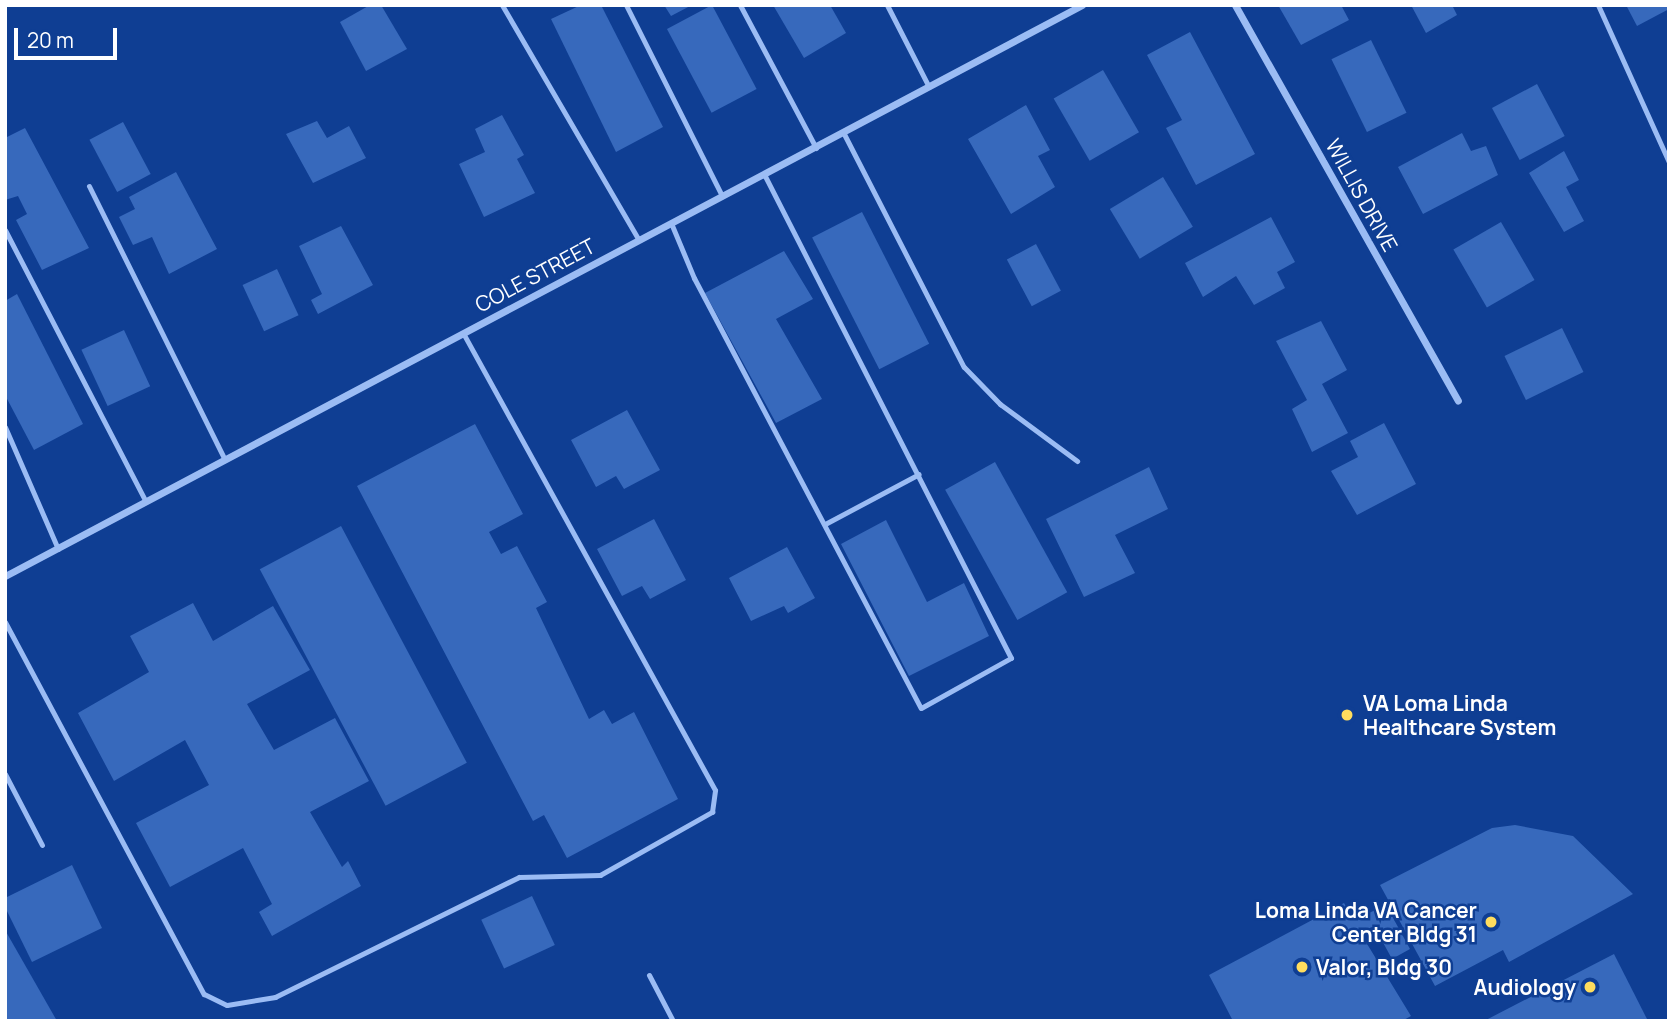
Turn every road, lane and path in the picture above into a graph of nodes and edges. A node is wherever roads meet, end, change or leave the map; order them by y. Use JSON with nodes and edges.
{"nodes":[{"id":1,"x":502,"y":5,"type":"edge"},
{"id":2,"x":626,"y":5,"type":"edge"},
{"id":3,"x":740,"y":5,"type":"edge"},
{"id":4,"x":887,"y":5,"type":"edge"},
{"id":5,"x":1082,"y":5,"type":"edge"},
{"id":6,"x":1235,"y":5,"type":"edge"},
{"id":7,"x":1598,"y":5,"type":"edge"},
{"id":8,"x":929,"y":87,"type":"junction"},
{"id":9,"x":843,"y":132,"type":"junction"},
{"id":10,"x":816,"y":148,"type":"junction"},
{"id":11,"x":1669,"y":162,"type":"edge"},
{"id":12,"x":764,"y":174,"type":"junction"},
{"id":13,"x":89,"y":186,"type":"dead end"},
{"id":14,"x":722,"y":196,"type":"junction"},
{"id":15,"x":671,"y":223,"type":"junction"},
{"id":16,"x":5,"y":230,"type":"edge"},
{"id":17,"x":639,"y":240,"type":"junction"},
{"id":18,"x":463,"y":334,"type":"junction"},
{"id":19,"x":1458,"y":401,"type":"dead end"},
{"id":20,"x":5,"y":427,"type":"edge"},
{"id":21,"x":225,"y":460,"type":"junction"},
{"id":22,"x":1077,"y":461,"type":"dead end"},
{"id":23,"x":919,"y":474,"type":"junction"},
{"id":24,"x":146,"y":502,"type":"junction"},
{"id":25,"x":825,"y":524,"type":"junction"},
{"id":26,"x":58,"y":548,"type":"junction"},
{"id":27,"x":5,"y":576,"type":"edge"},
{"id":28,"x":5,"y":622,"type":"edge"},
{"id":29,"x":5,"y":774,"type":"edge"},
{"id":30,"x":42,"y":845,"type":"dead end"},
{"id":31,"x":649,"y":975,"type":"dead end"},
{"id":32,"x":673,"y":1021,"type":"edge"}],
"edges":[{"from":1,"to":17,"type":"lane"},
{"from":2,"to":14,"type":"lane"},
{"from":3,"to":10,"type":"lane"},
{"from":4,"to":8,"type":"lane"},
{"from":5,"to":8,"type":"street","name":"COLE STREET"},
{"from":6,"to":19,"type":"street","name":"WILLIS DRIVE"},
{"from":7,"to":11,"type":"lane"},
{"from":8,"to":9,"type":"street","name":"COLE STREET"},
{"from":9,"to":10,"type":"street","name":"COLE STREET"},
{"from":9,"to":22,"type":"lane"},
{"from":10,"to":12,"type":"street","name":"COLE STREET"},
{"from":12,"to":14,"type":"street","name":"COLE STREET"},
{"from":12,"to":23,"type":"lane"},
{"from":13,"to":21,"type":"lane"},
{"from":14,"to":15,"type":"street","name":"COLE STREET"},
{"from":15,"to":17,"type":"street","name":"COLE STREET"},
{"from":15,"to":25,"type":"lane"},
{"from":16,"to":24,"type":"lane"},
{"from":17,"to":18,"type":"street","name":"COLE STREET"},
{"from":18,"to":21,"type":"street","name":"COLE STREET"},
{"from":18,"to":28,"type":"lane"},
{"from":20,"to":26,"type":"lane"},
{"from":21,"to":24,"type":"street","name":"COLE STREET"},
{"from":23,"to":25,"type":"lane"},
{"from":23,"to":25,"type":"lane"},
{"from":24,"to":26,"type":"street","name":"COLE STREET"},
{"from":26,"to":27,"type":"street","name":"COLE STREET"},
{"from":29,"to":30,"type":"lane"},
{"from":31,"to":32,"type":"lane"}]}
